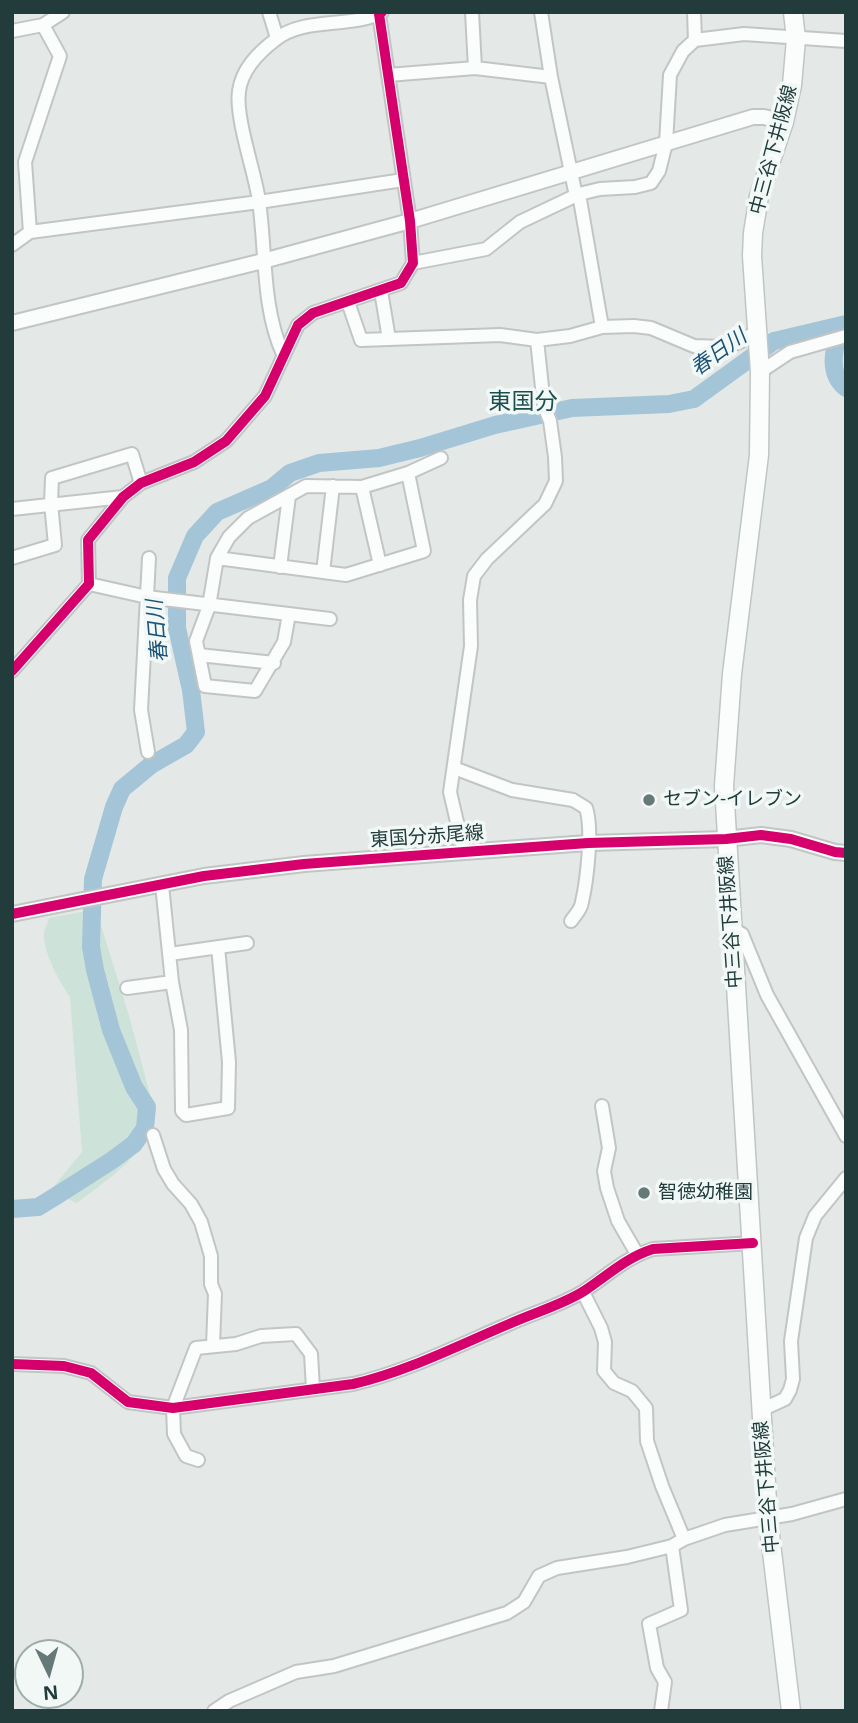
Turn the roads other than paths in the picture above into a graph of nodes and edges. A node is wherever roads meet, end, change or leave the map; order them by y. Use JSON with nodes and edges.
{"nodes":[{"id":1,"x":64,"y":12,"type":"edge"},
{"id":2,"x":269,"y":12,"type":"edge"},
{"id":3,"x":471,"y":12,"type":"edge"},
{"id":4,"x":541,"y":12,"type":"edge"},
{"id":5,"x":694,"y":12,"type":"edge"},
{"id":6,"x":793,"y":12,"type":"edge"},
{"id":7,"x":381,"y":13,"type":"edge"},
{"id":8,"x":43,"y":25,"type":"junction"},
{"id":9,"x":12,"y":31,"type":"edge"},
{"id":10,"x":277,"y":38,"type":"junction"},
{"id":11,"x":796,"y":39,"type":"junction"},
{"id":12,"x":695,"y":40,"type":"junction"},
{"id":13,"x":846,"y":41,"type":"edge"},
{"id":14,"x":475,"y":68,"type":"junction"},
{"id":15,"x":388,"y":75,"type":"junction"},
{"id":16,"x":551,"y":77,"type":"junction"},
{"id":17,"x":784,"y":122,"type":"junction"},
{"id":18,"x":666,"y":144,"type":"junction"},
{"id":19,"x":571,"y":172,"type":"junction"},
{"id":20,"x":403,"y":180,"type":"junction"},
{"id":21,"x":577,"y":195,"type":"junction"},
{"id":22,"x":259,"y":202,"type":"junction"},
{"id":23,"x":410,"y":221,"type":"junction"},
{"id":24,"x":30,"y":232,"type":"junction"},
{"id":25,"x":12,"y":244,"type":"edge"},
{"id":26,"x":263,"y":261,"type":"junction"},
{"id":27,"x":413,"y":263,"type":"junction"},
{"id":28,"x":380,"y":291,"type":"junction"},
{"id":29,"x":348,"y":302,"type":"junction"},
{"id":30,"x":12,"y":323,"type":"edge"},
{"id":31,"x":602,"y":327,"type":"junction"},
{"id":32,"x":757,"y":332,"type":"junction"},
{"id":33,"x":845,"y":336,"type":"edge"},
{"id":34,"x":389,"y":339,"type":"junction"},
{"id":35,"x":537,"y":340,"type":"junction"},
{"id":36,"x":283,"y":354,"type":"junction"},
{"id":37,"x":760,"y":368,"type":"junction"},
{"id":38,"x":441,"y":458,"type":"dead end"},
{"id":39,"x":408,"y":473,"type":"junction"},
{"id":40,"x":141,"y":483,"type":"junction"},
{"id":41,"x":333,"y":486,"type":"junction"},
{"id":42,"x":362,"y":487,"type":"junction"},
{"id":43,"x":289,"y":496,"type":"junction"},
{"id":44,"x":123,"y":497,"type":"junction"},
{"id":45,"x":51,"y":503,"type":"junction"},
{"id":46,"x":12,"y":509,"type":"edge"},
{"id":47,"x":12,"y":558,"type":"edge"},
{"id":48,"x":149,"y":558,"type":"dead end"},
{"id":49,"x":217,"y":558,"type":"junction"},
{"id":50,"x":380,"y":565,"type":"junction"},
{"id":51,"x":280,"y":567,"type":"junction"},
{"id":52,"x":323,"y":572,"type":"junction"},
{"id":53,"x":89,"y":584,"type":"junction"},
{"id":54,"x":147,"y":597,"type":"junction"},
{"id":55,"x":204,"y":605,"type":"junction"},
{"id":56,"x":289,"y":614,"type":"junction"},
{"id":57,"x":330,"y":619,"type":"dead end"},
{"id":58,"x":199,"y":655,"type":"junction"},
{"id":59,"x":274,"y":663,"type":"junction"},
{"id":60,"x":12,"y":671,"type":"edge"},
{"id":61,"x":148,"y":752,"type":"dead end"},
{"id":62,"x":454,"y":768,"type":"junction"},
{"id":63,"x":726,"y":839,"type":"junction"},
{"id":64,"x":589,"y":843,"type":"junction"},
{"id":65,"x":464,"y":852,"type":"junction"},
{"id":66,"x":846,"y":853,"type":"edge"},
{"id":67,"x":162,"y":885,"type":"junction"},
{"id":68,"x":12,"y":914,"type":"edge"},
{"id":69,"x":571,"y":921,"type":"dead end"},
{"id":70,"x":732,"y":929,"type":"junction"},
{"id":71,"x":247,"y":943,"type":"dead end"},
{"id":72,"x":218,"y":947,"type":"junction"},
{"id":73,"x":170,"y":954,"type":"junction"},
{"id":74,"x":172,"y":982,"type":"junction"},
{"id":75,"x":127,"y":988,"type":"dead end"},
{"id":76,"x":601,"y":1105,"type":"dead end"},
{"id":77,"x":153,"y":1135,"type":"dead end"},
{"id":78,"x":846,"y":1136,"type":"edge"},
{"id":79,"x":846,"y":1178,"type":"edge"},
{"id":80,"x":753,"y":1243,"type":"junction"},
{"id":81,"x":637,"y":1254,"type":"junction"},
{"id":82,"x":583,"y":1292,"type":"junction"},
{"id":83,"x":214,"y":1345,"type":"junction"},
{"id":84,"x":12,"y":1364,"type":"edge"},
{"id":85,"x":313,"y":1389,"type":"junction"},
{"id":86,"x":173,"y":1408,"type":"junction"},
{"id":87,"x":761,"y":1410,"type":"junction"},
{"id":88,"x":198,"y":1460,"type":"dead end"},
{"id":89,"x":846,"y":1499,"type":"edge"},
{"id":90,"x":768,"y":1518,"type":"junction"},
{"id":91,"x":684,"y":1539,"type":"junction"},
{"id":92,"x":672,"y":1546,"type":"junction"},
{"id":93,"x":214,"y":1711,"type":"edge"},
{"id":94,"x":661,"y":1711,"type":"edge"},
{"id":95,"x":792,"y":1711,"type":"edge"}],
"edges":[{"from":1,"to":8,"type":"street"},
{"from":2,"to":10,"type":"street"},
{"from":3,"to":14,"type":"street"},
{"from":4,"to":16,"type":"street"},
{"from":5,"to":12,"type":"street"},
{"from":6,"to":11,"type":"main road","name":"中三谷下井阪線"},
{"from":7,"to":10,"type":"street"},
{"from":7,"to":15,"type":"street"},
{"from":8,"to":9,"type":"street"},
{"from":8,"to":24,"type":"street"},
{"from":10,"to":22,"type":"street"},
{"from":11,"to":12,"type":"street"},
{"from":11,"to":13,"type":"street"},
{"from":11,"to":17,"type":"main road","name":"中三谷下井阪線"},
{"from":12,"to":18,"type":"street"},
{"from":14,"to":15,"type":"street"},
{"from":14,"to":16,"type":"street"},
{"from":15,"to":20,"type":"street"},
{"from":16,"to":19,"type":"street"},
{"from":17,"to":18,"type":"street"},
{"from":17,"to":32,"type":"main road","name":"中三谷下井阪線"},
{"from":18,"to":19,"type":"street"},
{"from":18,"to":21,"type":"street"},
{"from":19,"to":21,"type":"street"},
{"from":19,"to":23,"type":"street"},
{"from":20,"to":22,"type":"street"},
{"from":20,"to":23,"type":"street"},
{"from":21,"to":27,"type":"street"},
{"from":21,"to":31,"type":"street"},
{"from":22,"to":24,"type":"street"},
{"from":22,"to":26,"type":"street"},
{"from":23,"to":26,"type":"street"},
{"from":23,"to":27,"type":"street"},
{"from":24,"to":25,"type":"street"},
{"from":26,"to":30,"type":"street"},
{"from":26,"to":36,"type":"street"},
{"from":27,"to":28,"type":"street"},
{"from":28,"to":29,"type":"street"},
{"from":28,"to":34,"type":"street"},
{"from":29,"to":34,"type":"street"},
{"from":29,"to":36,"type":"street"},
{"from":31,"to":32,"type":"street"},
{"from":31,"to":35,"type":"street"},
{"from":32,"to":37,"type":"main road","name":"中三谷下井阪線"},
{"from":33,"to":37,"type":"street"},
{"from":34,"to":35,"type":"street"},
{"from":35,"to":62,"type":"street"},
{"from":36,"to":40,"type":"street"},
{"from":37,"to":63,"type":"main road","name":"中三谷下井阪線"},
{"from":38,"to":39,"type":"street"},
{"from":39,"to":42,"type":"street"},
{"from":39,"to":50,"type":"street"},
{"from":40,"to":44,"type":"street"},
{"from":40,"to":45,"type":"street"},
{"from":41,"to":42,"type":"street"},
{"from":41,"to":43,"type":"street"},
{"from":41,"to":52,"type":"street"},
{"from":42,"to":50,"type":"street"},
{"from":43,"to":49,"type":"street"},
{"from":43,"to":51,"type":"street"},
{"from":44,"to":45,"type":"street"},
{"from":44,"to":53,"type":"street"},
{"from":45,"to":46,"type":"street"},
{"from":45,"to":47,"type":"street"},
{"from":48,"to":54,"type":"street"},
{"from":49,"to":51,"type":"street"},
{"from":49,"to":55,"type":"street"},
{"from":50,"to":52,"type":"street"},
{"from":51,"to":52,"type":"street"},
{"from":53,"to":54,"type":"street"},
{"from":53,"to":60,"type":"street"},
{"from":54,"to":55,"type":"street"},
{"from":54,"to":61,"type":"street"},
{"from":55,"to":56,"type":"street"},
{"from":55,"to":58,"type":"street"},
{"from":56,"to":57,"type":"street"},
{"from":56,"to":59,"type":"street"},
{"from":58,"to":59,"type":"street"},
{"from":58,"to":59,"type":"street"},
{"from":62,"to":64,"type":"street"},
{"from":62,"to":65,"type":"street"},
{"from":63,"to":64,"type":"street","name":"東国分赤尾線"},
{"from":63,"to":66,"type":"street","name":"東国分赤尾線"},
{"from":63,"to":70,"type":"main road","name":"中三谷下井阪線"},
{"from":64,"to":65,"type":"street","name":"東国分赤尾線"},
{"from":64,"to":69,"type":"street"},
{"from":65,"to":67,"type":"street","name":"東国分赤尾線"},
{"from":67,"to":68,"type":"street","name":"東国分赤尾線"},
{"from":67,"to":73,"type":"street"},
{"from":70,"to":78,"type":"street"},
{"from":70,"to":80,"type":"main road","name":"中三谷下井阪線"},
{"from":71,"to":72,"type":"street"},
{"from":72,"to":73,"type":"street"},
{"from":72,"to":74,"type":"street"},
{"from":73,"to":74,"type":"street"},
{"from":74,"to":75,"type":"street"},
{"from":76,"to":81,"type":"street"},
{"from":77,"to":83,"type":"street"},
{"from":79,"to":87,"type":"street"},
{"from":80,"to":81,"type":"street"},
{"from":80,"to":87,"type":"main road","name":"中三谷下井阪線"},
{"from":81,"to":82,"type":"street"},
{"from":82,"to":85,"type":"street"},
{"from":82,"to":91,"type":"street"},
{"from":83,"to":85,"type":"street"},
{"from":83,"to":86,"type":"street"},
{"from":84,"to":86,"type":"street"},
{"from":85,"to":86,"type":"street"},
{"from":86,"to":88,"type":"street"},
{"from":87,"to":90,"type":"main road","name":"中三谷下井阪線"},
{"from":89,"to":90,"type":"street"},
{"from":90,"to":91,"type":"street"},
{"from":90,"to":95,"type":"main road","name":"中三谷下井阪線"},
{"from":91,"to":92,"type":"street"},
{"from":92,"to":93,"type":"street"},
{"from":92,"to":94,"type":"street"}]}
